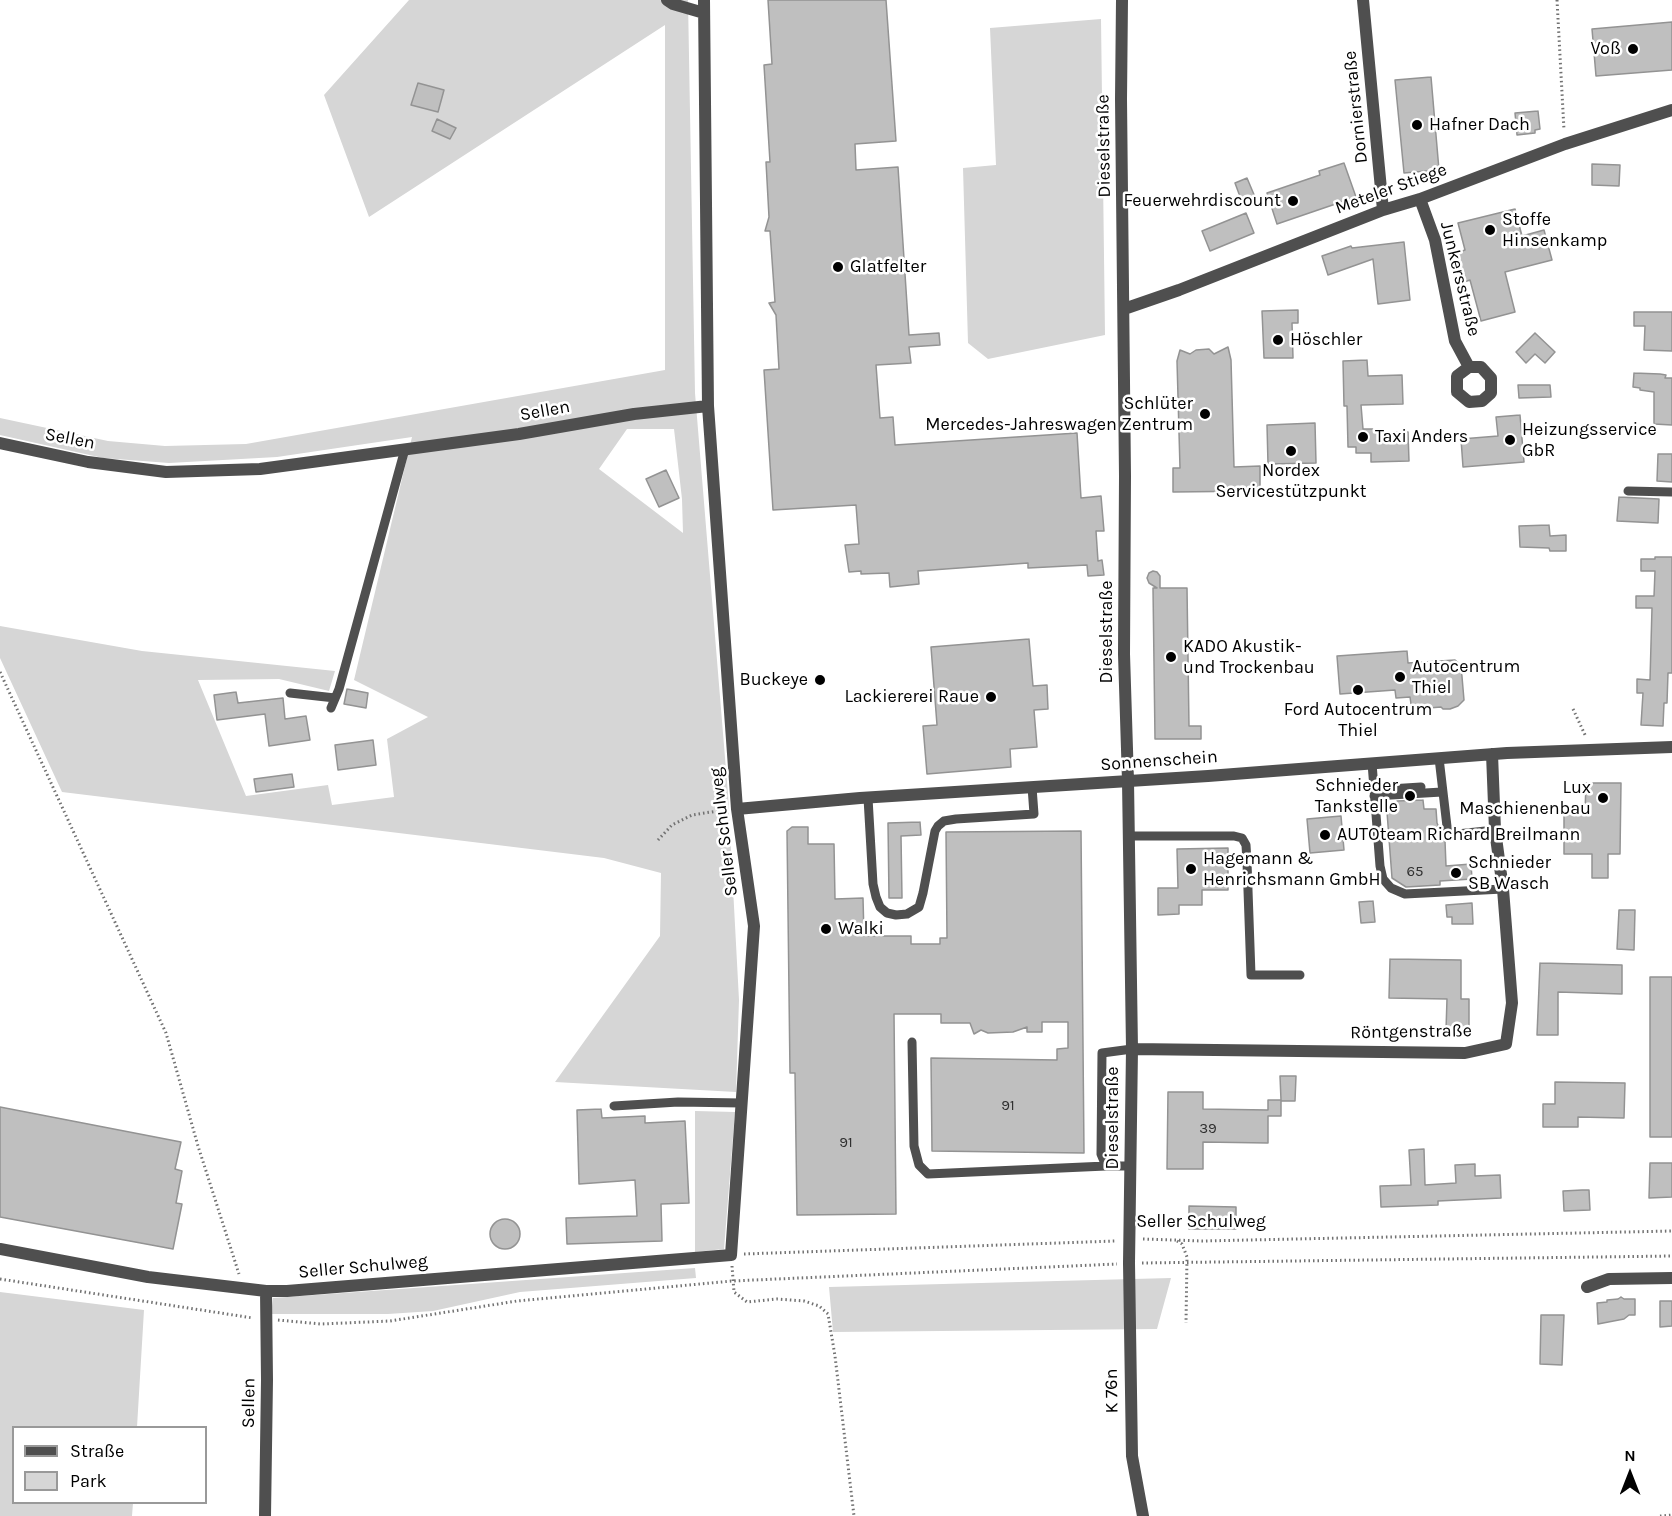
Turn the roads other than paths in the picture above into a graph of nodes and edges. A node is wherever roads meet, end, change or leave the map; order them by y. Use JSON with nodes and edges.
{"nodes":[{"id":1,"x":667,"y":0,"type":"edge"},
{"id":2,"x":704,"y":0,"type":"edge"},
{"id":3,"x":1122,"y":0,"type":"edge"},
{"id":4,"x":1363,"y":0,"type":"edge"},
{"id":5,"x":704,"y":14,"type":"junction"},
{"id":6,"x":1672,"y":110,"type":"edge"},
{"id":7,"x":1420,"y":199,"type":"junction"},
{"id":8,"x":1383,"y":210,"type":"junction"},
{"id":9,"x":1124,"y":309,"type":"junction"},
{"id":10,"x":1469,"y":367,"type":"dead end"},
{"id":11,"x":708,"y":406,"type":"junction"},
{"id":12,"x":0,"y":443,"type":"edge"},
{"id":13,"x":405,"y":449,"type":"junction"},
{"id":14,"x":1628,"y":491,"type":"dead end"},
{"id":15,"x":1672,"y":492,"type":"edge"},
{"id":16,"x":290,"y":693,"type":"dead end"},
{"id":17,"x":335,"y":698,"type":"junction"},
{"id":18,"x":331,"y":708,"type":"dead end"},
{"id":19,"x":1672,"y":747,"type":"edge"},
{"id":20,"x":1492,"y":754,"type":"junction"},
{"id":21,"x":1439,"y":758,"type":"junction"},
{"id":22,"x":1372,"y":763,"type":"junction"},
{"id":23,"x":1128,"y":781,"type":"junction"},
{"id":24,"x":1032,"y":787,"type":"junction"},
{"id":25,"x":1442,"y":789,"type":"junction"},
{"id":26,"x":1374,"y":793,"type":"junction"},
{"id":27,"x":868,"y":798,"type":"junction"},
{"id":28,"x":737,"y":809,"type":"junction"},
{"id":29,"x":1495,"y":830,"type":"junction"},
{"id":30,"x":1129,"y":836,"type":"junction"},
{"id":31,"x":1503,"y":889,"type":"junction"},
{"id":32,"x":1300,"y":975,"type":"dead end"},
{"id":33,"x":912,"y":1042,"type":"dead end"},
{"id":34,"x":1131,"y":1049,"type":"junction"},
{"id":35,"x":742,"y":1103,"type":"junction"},
{"id":36,"x":614,"y":1106,"type":"dead end"},
{"id":37,"x":1106,"y":1166,"type":"junction"},
{"id":38,"x":1131,"y":1166,"type":"junction"},
{"id":39,"x":0,"y":1249,"type":"edge"},
{"id":40,"x":1130,"y":1263,"type":"joint"},
{"id":41,"x":1672,"y":1278,"type":"edge"},
{"id":42,"x":1587,"y":1287,"type":"dead end"},
{"id":43,"x":266,"y":1291,"type":"junction"},
{"id":44,"x":266,"y":1516,"type":"edge"},
{"id":45,"x":1143,"y":1516,"type":"edge"}],
"edges":[{"from":1,"to":5,"type":"street"},
{"from":2,"to":5,"type":"street"},
{"from":3,"to":9,"type":"street","name":"Dieselstraße"},
{"from":4,"to":8,"type":"street","name":"Dornierstraße"},
{"from":5,"to":11,"type":"street"},
{"from":6,"to":7,"type":"street","name":"Meteler Stiege"},
{"from":7,"to":8,"type":"street","name":"Meteler Stiege"},
{"from":7,"to":10,"type":"street","name":"Junkersstraße"},
{"from":8,"to":9,"type":"street","name":"Meteler Stiege"},
{"from":9,"to":23,"type":"street","name":"Dieselstraße"},
{"from":11,"to":13,"type":"street","name":"Sellen"},
{"from":11,"to":28,"type":"street","name":"Seller Schulweg"},
{"from":12,"to":13,"type":"street","name":"Sellen"},
{"from":13,"to":17,"type":"lane"},
{"from":14,"to":15,"type":"lane"},
{"from":16,"to":17,"type":"lane"},
{"from":17,"to":18,"type":"lane"},
{"from":19,"to":20,"type":"street","name":"Sonnenschein"},
{"from":20,"to":21,"type":"street","name":"Sonnenschein"},
{"from":20,"to":29,"type":"street","name":"Röntgenstraße"},
{"from":21,"to":22,"type":"street","name":"Sonnenschein"},
{"from":21,"to":25,"type":"lane"},
{"from":22,"to":23,"type":"street","name":"Sonnenschein"},
{"from":22,"to":26,"type":"lane"},
{"from":23,"to":24,"type":"street","name":"Sonnenschein"},
{"from":23,"to":30,"type":"street","name":"Dieselstraße"},
{"from":24,"to":27,"type":"street","name":"Sonnenschein"},
{"from":24,"to":27,"type":"lane"},
{"from":25,"to":26,"type":"lane"},
{"from":25,"to":29,"type":"lane"},
{"from":26,"to":31,"type":"lane"},
{"from":27,"to":28,"type":"street","name":"Sonnenschein"},
{"from":28,"to":35,"type":"street","name":"Seller Schulweg"},
{"from":29,"to":31,"type":"street","name":"Röntgenstraße"},
{"from":30,"to":32,"type":"lane"},
{"from":30,"to":34,"type":"street","name":"Dieselstraße"},
{"from":31,"to":34,"type":"street","name":"Röntgenstraße"},
{"from":33,"to":37,"type":"lane"},
{"from":34,"to":37,"type":"lane"},
{"from":34,"to":38,"type":"street","name":"Dieselstraße"},
{"from":35,"to":36,"type":"lane"},
{"from":35,"to":43,"type":"street","name":"Seller Schulweg"},
{"from":37,"to":38,"type":"lane"},
{"from":38,"to":40,"type":"street","name":"Dieselstraße"},
{"from":39,"to":43,"type":"street","name":"Seller Schulweg"},
{"from":40,"to":45,"type":"street","name":"K 76n","number":"K 76n"},
{"from":41,"to":42,"type":"street"},
{"from":43,"to":44,"type":"street","name":"Sellen"}]}
